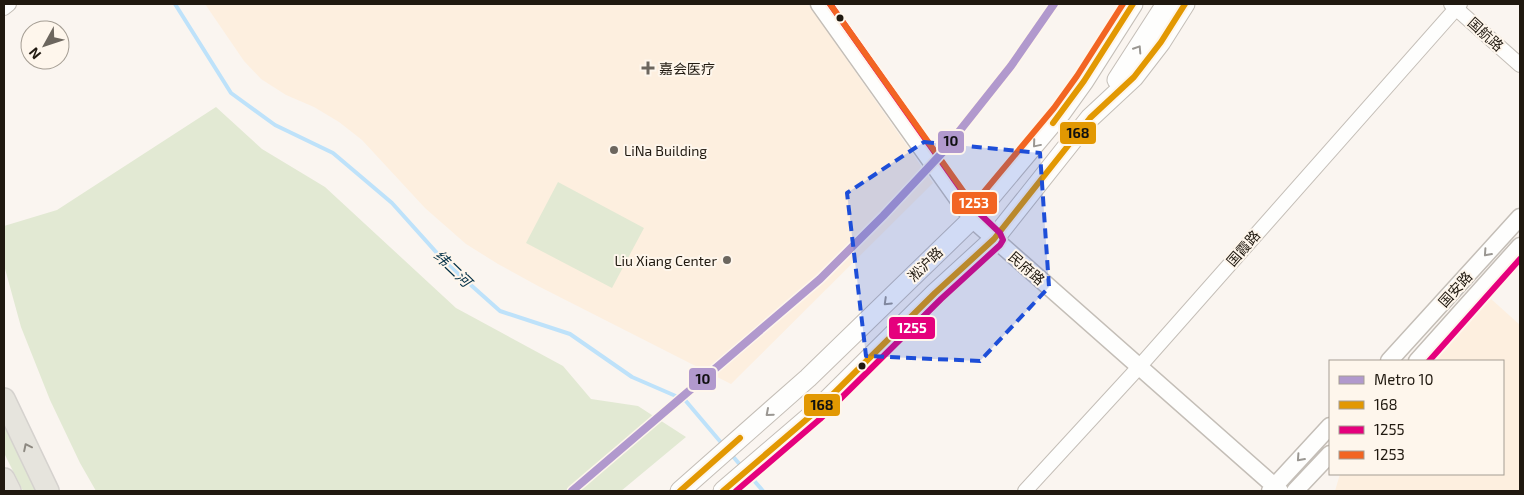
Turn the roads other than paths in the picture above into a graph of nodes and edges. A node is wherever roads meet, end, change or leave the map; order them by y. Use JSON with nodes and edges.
{"nodes":[{"id":1,"x":9,"y":4,"type":"edge"},
{"id":2,"x":819,"y":4,"type":"edge"},
{"id":3,"x":1133,"y":4,"type":"edge"},
{"id":4,"x":1144,"y":4,"type":"edge"},
{"id":5,"x":1166,"y":4,"type":"edge"},
{"id":6,"x":1185,"y":4,"type":"edge"},
{"id":7,"x":1456,"y":5,"type":"edge"},
{"id":8,"x":4,"y":8,"type":"edge"},
{"id":9,"x":1520,"y":65,"type":"edge"},
{"id":10,"x":1061,"y":113,"type":"junction"},
{"id":11,"x":1090,"y":118,"type":"junction"},
{"id":12,"x":1520,"y":217,"type":"edge"},
{"id":13,"x":972,"y":219,"type":"junction"},
{"id":14,"x":994,"y":239,"type":"junction"},
{"id":15,"x":1520,"y":246,"type":"edge"},
{"id":16,"x":1390,"y":360,"type":"edge"},
{"id":17,"x":1418,"y":360,"type":"edge"},
{"id":18,"x":1139,"y":367,"type":"junction"},
{"id":19,"x":4,"y":400,"type":"edge"},
{"id":20,"x":1329,"y":427,"type":"edge"},
{"id":21,"x":1329,"y":455,"type":"edge"},
{"id":22,"x":4,"y":479,"type":"edge"},
{"id":23,"x":728,"y":487,"type":"edge"},
{"id":24,"x":1275,"y":490,"type":"edge"},
{"id":25,"x":10,"y":491,"type":"edge"},
{"id":26,"x":48,"y":491,"type":"edge"},
{"id":27,"x":680,"y":491,"type":"edge"},
{"id":28,"x":1025,"y":491,"type":"edge"},
{"id":29,"x":1296,"y":491,"type":"edge"}],
"edges":[{"from":1,"to":8,"type":"street"},
{"from":2,"to":13,"type":"street","name":"民府路"},
{"from":3,"to":10,"type":"main road","name":"淞沪路"},
{"from":4,"to":10,"type":"main road"},
{"from":11,"to":5,"type":"main road","one_way":true},
{"from":6,"to":11,"type":"main road","name":"淞沪路"},
{"from":7,"to":9,"type":"street","name":"国航路"},
{"from":7,"to":18,"type":"street","name":"国霞路"},
{"from":10,"to":13,"type":"main road","name":"淞沪路","one_way":true},
{"from":11,"to":14,"type":"main road","name":"淞沪路"},
{"from":12,"to":16,"type":"street","name":"国安路","one_way":true},
{"from":13,"to":14,"type":"street","name":"民府路"},
{"from":13,"to":27,"type":"main road","name":"淞沪路","one_way":true},
{"from":14,"to":18,"type":"street","name":"民府路"},
{"from":14,"to":23,"type":"main road","name":"淞沪路"},
{"from":15,"to":17,"type":"street","name":"国安路"},
{"from":18,"to":24,"type":"street","name":"民府路"},
{"from":18,"to":28,"type":"street","name":"国霞路"},
{"from":26,"to":19,"type":"main road","one_way":true},
{"from":20,"to":24,"type":"street","one_way":true},
{"from":21,"to":29,"type":"street"},
{"from":22,"to":25,"type":"main road"}]}
